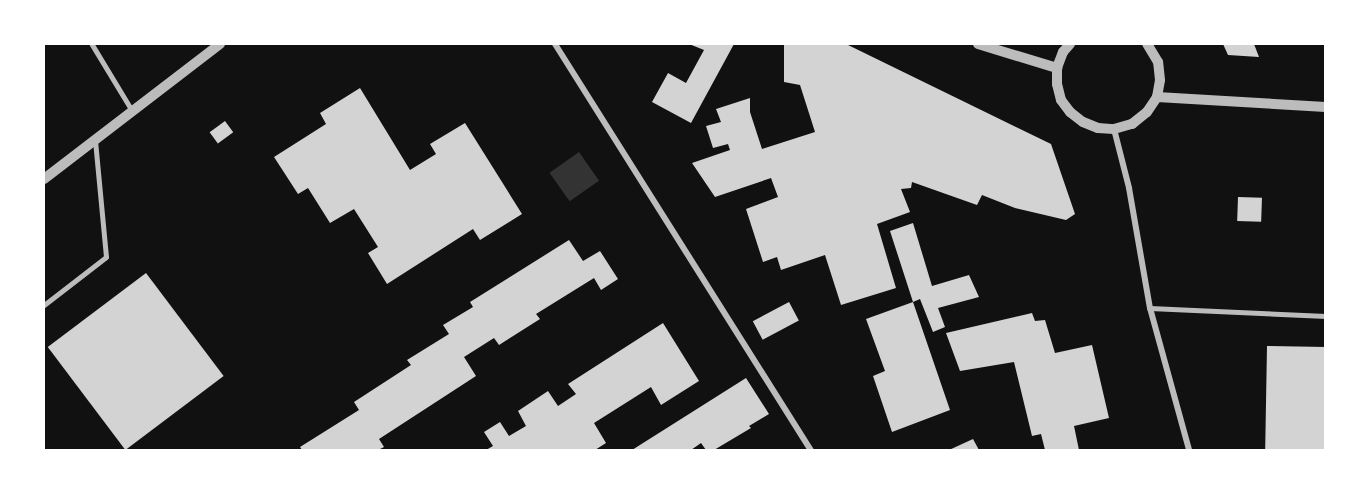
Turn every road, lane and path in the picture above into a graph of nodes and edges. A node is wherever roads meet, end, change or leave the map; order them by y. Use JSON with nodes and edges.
{"nodes":[{"id":1,"x":92,"y":44,"type":"edge"},
{"id":2,"x":220,"y":44,"type":"edge"},
{"id":3,"x":555,"y":44,"type":"edge"},
{"id":4,"x":978,"y":44,"type":"edge"},
{"id":5,"x":1070,"y":44,"type":"edge"},
{"id":6,"x":1148,"y":44,"type":"edge"},
{"id":7,"x":1057,"y":68,"type":"junction"},
{"id":8,"x":1157,"y":97,"type":"junction"},
{"id":9,"x":1326,"y":107,"type":"edge"},
{"id":10,"x":132,"y":110,"type":"junction"},
{"id":11,"x":1114,"y":129,"type":"junction"},
{"id":12,"x":95,"y":140,"type":"junction"},
{"id":13,"x":44,"y":179,"type":"edge"},
{"id":14,"x":44,"y":305,"type":"edge"},
{"id":15,"x":1150,"y":308,"type":"junction"},
{"id":16,"x":1326,"y":316,"type":"edge"},
{"id":17,"x":811,"y":450,"type":"edge"},
{"id":18,"x":1189,"y":450,"type":"edge"}],
"edges":[{"from":1,"to":10,"type":"lane"},
{"from":2,"to":10,"type":"street"},
{"from":3,"to":17,"type":"street"},
{"from":4,"to":7,"type":"street"},
{"from":5,"to":7,"type":"street"},
{"from":6,"to":8,"type":"street"},
{"from":7,"to":11,"type":"street"},
{"from":8,"to":9,"type":"street"},
{"from":8,"to":11,"type":"street"},
{"from":10,"to":12,"type":"street"},
{"from":11,"to":15,"type":"street"},
{"from":12,"to":13,"type":"street"},
{"from":12,"to":14,"type":"lane"},
{"from":15,"to":16,"type":"lane"},
{"from":15,"to":18,"type":"street"}]}
